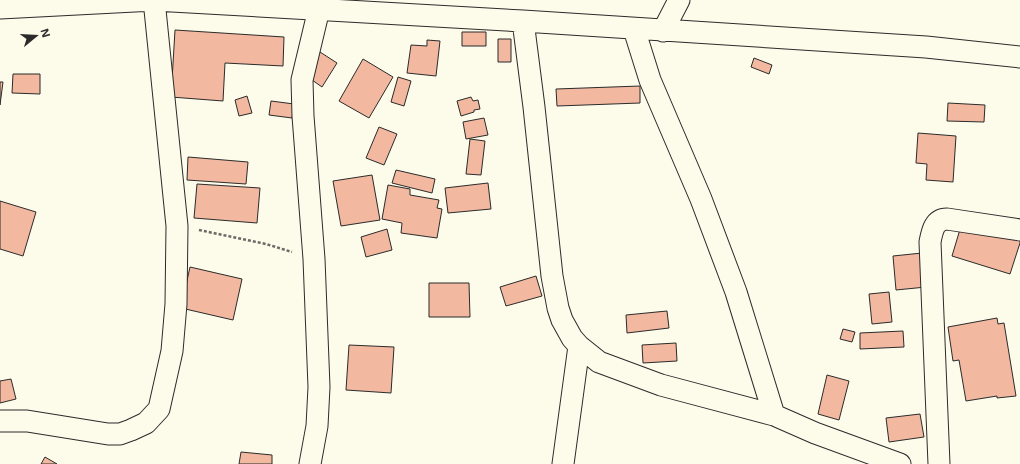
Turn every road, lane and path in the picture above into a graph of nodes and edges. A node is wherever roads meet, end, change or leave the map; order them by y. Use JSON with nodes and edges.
{"nodes":[{"id":1,"x":154,"y":0,"type":"edge"},
{"id":2,"x":679,"y":0,"type":"edge"},
{"id":3,"x":0,"y":8,"type":"edge"},
{"id":4,"x":319,"y":9,"type":"junction"},
{"id":5,"x":523,"y":21,"type":"junction"},
{"id":6,"x":634,"y":29,"type":"junction"},
{"id":7,"x":664,"y":31,"type":"junction"},
{"id":8,"x":1020,"y":57,"type":"edge"},
{"id":9,"x":177,"y":226,"type":"junction"},
{"id":10,"x":1020,"y":230,"type":"edge"},
{"id":11,"x":314,"y":259,"type":"junction"},
{"id":12,"x":579,"y":346,"type":"junction"},
{"id":13,"x":774,"y":415,"type":"junction"},
{"id":14,"x":0,"y":421,"type":"edge"},
{"id":15,"x":310,"y":464,"type":"edge"},
{"id":16,"x":563,"y":464,"type":"edge"},
{"id":17,"x":900,"y":464,"type":"edge"},
{"id":18,"x":939,"y":464,"type":"edge"}],
"edges":[{"from":1,"to":3,"type":"street"},
{"from":1,"to":4,"type":"street"},
{"from":1,"to":9,"type":"street"},
{"from":2,"to":7,"type":"street"},
{"from":4,"to":5,"type":"street"},
{"from":4,"to":11,"type":"street"},
{"from":5,"to":6,"type":"street"},
{"from":5,"to":12,"type":"street"},
{"from":6,"to":7,"type":"street"},
{"from":6,"to":13,"type":"street"},
{"from":7,"to":8,"type":"street"},
{"from":9,"to":11,"type":"path"},
{"from":9,"to":14,"type":"street"},
{"from":10,"to":18,"type":"street"},
{"from":11,"to":15,"type":"street"},
{"from":12,"to":13,"type":"street"},
{"from":12,"to":16,"type":"street"},
{"from":13,"to":17,"type":"street"}]}
